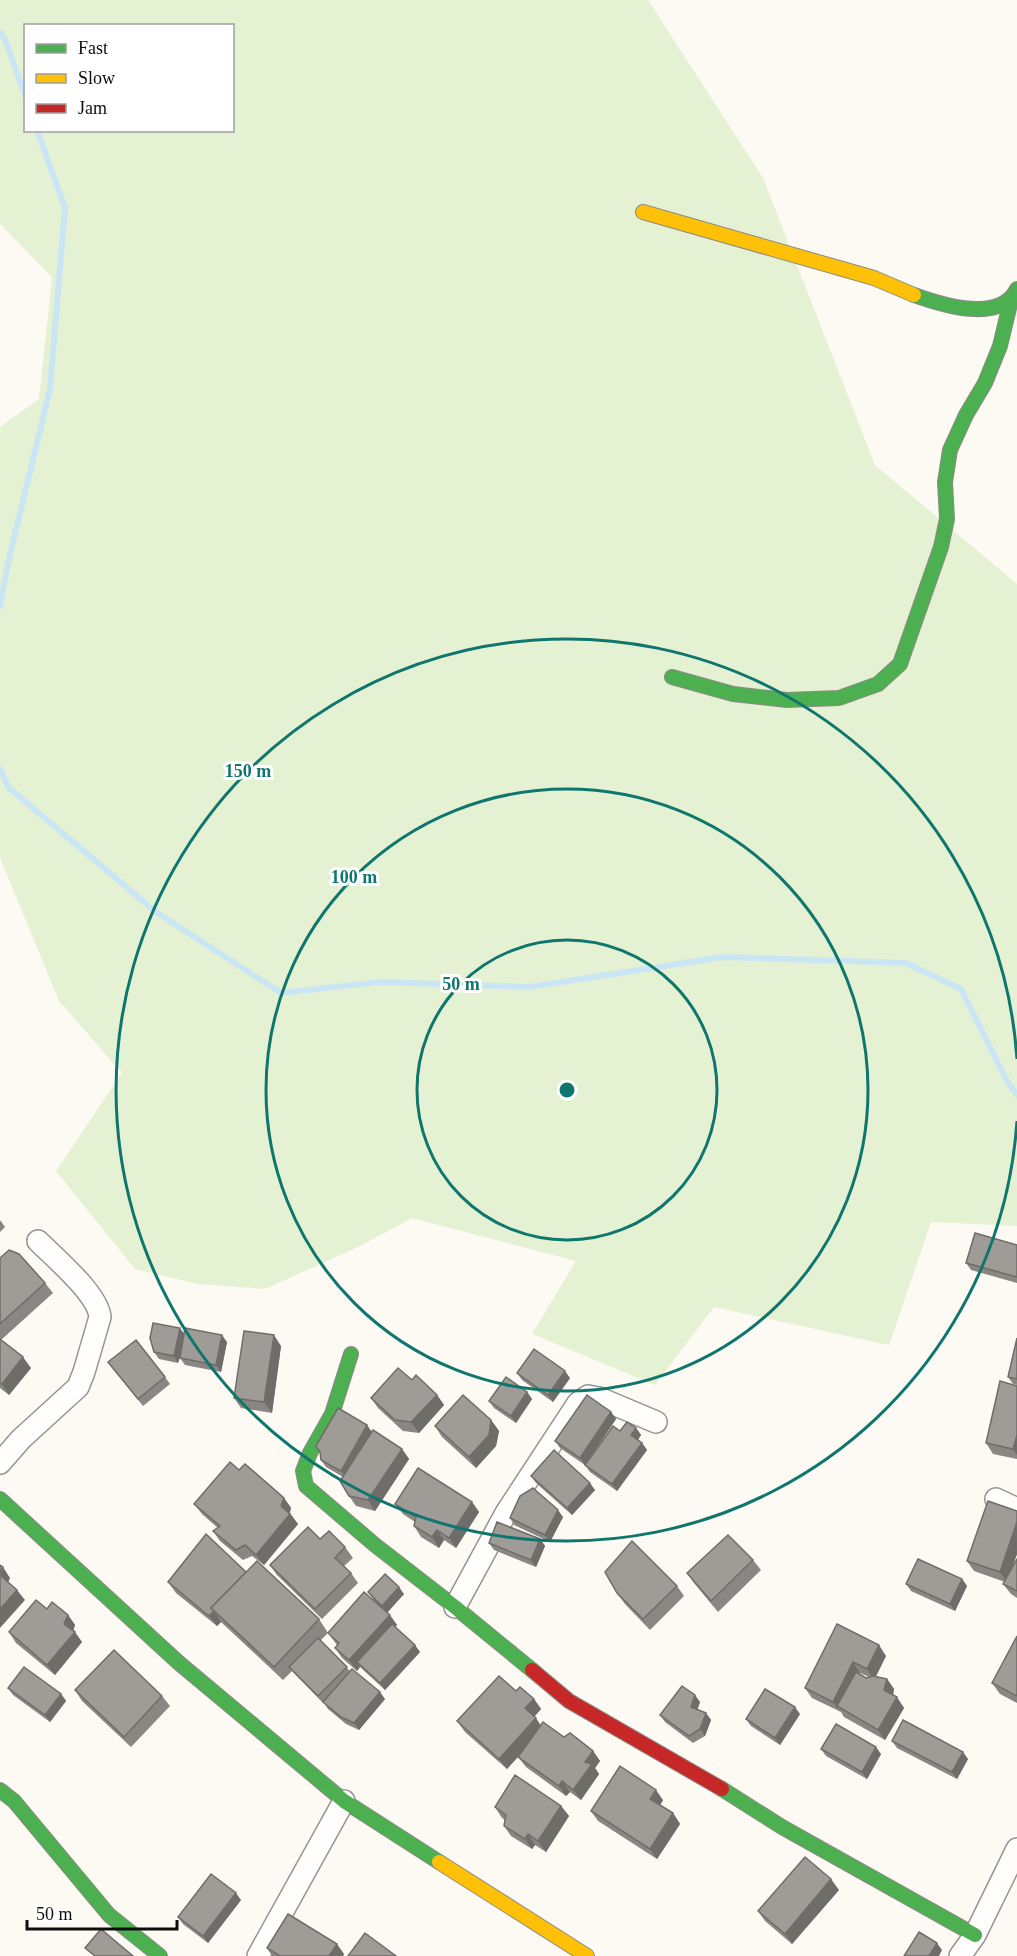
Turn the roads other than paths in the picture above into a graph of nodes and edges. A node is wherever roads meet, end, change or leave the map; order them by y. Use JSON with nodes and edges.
{"nodes":[{"id":1,"x":643,"y":212,"type":"dead end"},
{"id":2,"x":1014,"y":295,"type":"edge"},
{"id":3,"x":672,"y":677,"type":"dead end"},
{"id":4,"x":38,"y":1241,"type":"dead end"},
{"id":5,"x":351,"y":1354,"type":"dead end"},
{"id":6,"x":656,"y":1422,"type":"dead end"},
{"id":7,"x":0,"y":1463,"type":"edge"},
{"id":8,"x":0,"y":1499,"type":"edge"},
{"id":9,"x":996,"y":1499,"type":"dead end"},
{"id":10,"x":1017,"y":1509,"type":"edge"},
{"id":11,"x":455,"y":1607,"type":"junction"},
{"id":12,"x":0,"y":1790,"type":"edge"},
{"id":13,"x":344,"y":1800,"type":"junction"},
{"id":14,"x":1017,"y":1849,"type":"edge"},
{"id":15,"x":975,"y":1935,"type":"junction"},
{"id":16,"x":160,"y":1956,"type":"edge"},
{"id":17,"x":258,"y":1956,"type":"edge"},
{"id":18,"x":587,"y":1956,"type":"edge"},
{"id":19,"x":960,"y":1956,"type":"edge"}],
"edges":[{"from":1,"to":2,"type":"street"},
{"from":2,"to":3,"type":"street"},
{"from":4,"to":7,"type":"street"},
{"from":5,"to":11,"type":"street"},
{"from":6,"to":11,"type":"street"},
{"from":8,"to":13,"type":"street"},
{"from":9,"to":10,"type":"street"},
{"from":11,"to":15,"type":"street"},
{"from":12,"to":16,"type":"street"},
{"from":13,"to":17,"type":"street"},
{"from":13,"to":18,"type":"street"},
{"from":14,"to":15,"type":"street"},
{"from":15,"to":19,"type":"street"}]}
